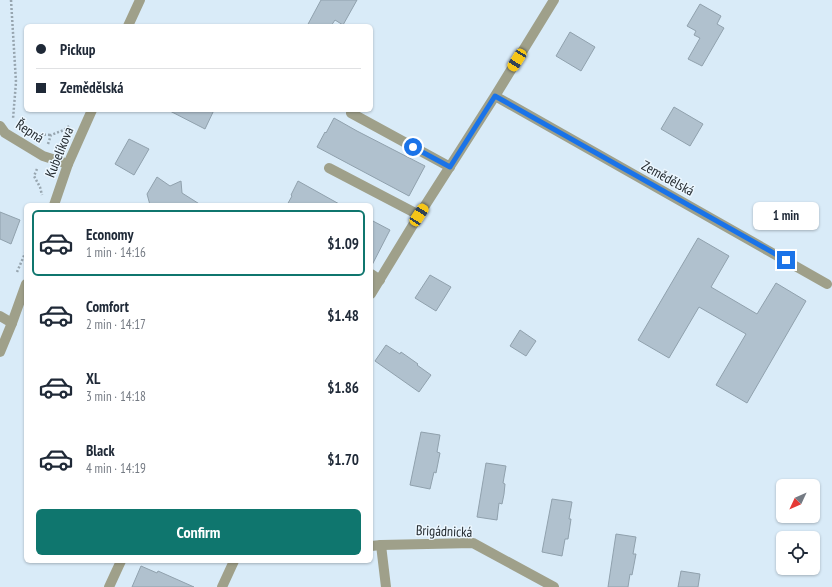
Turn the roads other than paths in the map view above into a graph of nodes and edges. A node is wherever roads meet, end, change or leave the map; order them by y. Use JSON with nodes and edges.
{"nodes":[{"id":1,"x":140,"y":0,"type":"edge"},
{"id":2,"x":554,"y":0,"type":"edge"},
{"id":3,"x":129,"y":24,"type":"edge"},
{"id":4,"x":495,"y":96,"type":"junction"},
{"id":5,"x":91,"y":112,"type":"edge"},
{"id":6,"x":351,"y":113,"type":"dead end"},
{"id":7,"x":0,"y":126,"type":"edge"},
{"id":8,"x":68,"y":164,"type":"junction"},
{"id":9,"x":450,"y":167,"type":"junction"},
{"id":10,"x":329,"y":168,"type":"dead end"},
{"id":11,"x":55,"y":203,"type":"edge"},
{"id":12,"x":419,"y":215,"type":"junction"},
{"id":13,"x":376,"y":277,"type":"edge"},
{"id":14,"x":827,"y":284,"type":"dead end"},
{"id":15,"x":373,"y":287,"type":"edge"},
{"id":16,"x":24,"y":290,"type":"edge"},
{"id":17,"x":0,"y":316,"type":"edge"},
{"id":18,"x":12,"y":323,"type":"junction"},
{"id":19,"x":0,"y":352,"type":"edge"},
{"id":20,"x":376,"y":545,"type":"edge"},
{"id":21,"x":120,"y":563,"type":"edge"},
{"id":22,"x":233,"y":563,"type":"edge"},
{"id":23,"x":109,"y":587,"type":"edge"},
{"id":24,"x":222,"y":587,"type":"edge"},
{"id":25,"x":386,"y":587,"type":"edge"},
{"id":26,"x":554,"y":587,"type":"edge"}],
"edges":[{"from":1,"to":3,"type":"street"},
{"from":2,"to":4,"type":"street"},
{"from":4,"to":9,"type":"street"},
{"from":4,"to":14,"type":"street","name":"Zemědělská"},
{"from":5,"to":8,"type":"street","name":"Kubelíkova"},
{"from":6,"to":9,"type":"street"},
{"from":7,"to":8,"type":"street","name":"Řepná"},
{"from":8,"to":11,"type":"street","name":"Kubelíkova"},
{"from":9,"to":12,"type":"street"},
{"from":10,"to":12,"type":"street"},
{"from":12,"to":13,"type":"street"},
{"from":13,"to":15,"type":"street"},
{"from":16,"to":18,"type":"street"},
{"from":17,"to":18,"type":"street"},
{"from":18,"to":19,"type":"street"},
{"from":20,"to":25,"type":"street"},
{"from":20,"to":26,"type":"street","name":"Brigádnická"},
{"from":21,"to":23,"type":"street"},
{"from":22,"to":24,"type":"street"}]}
